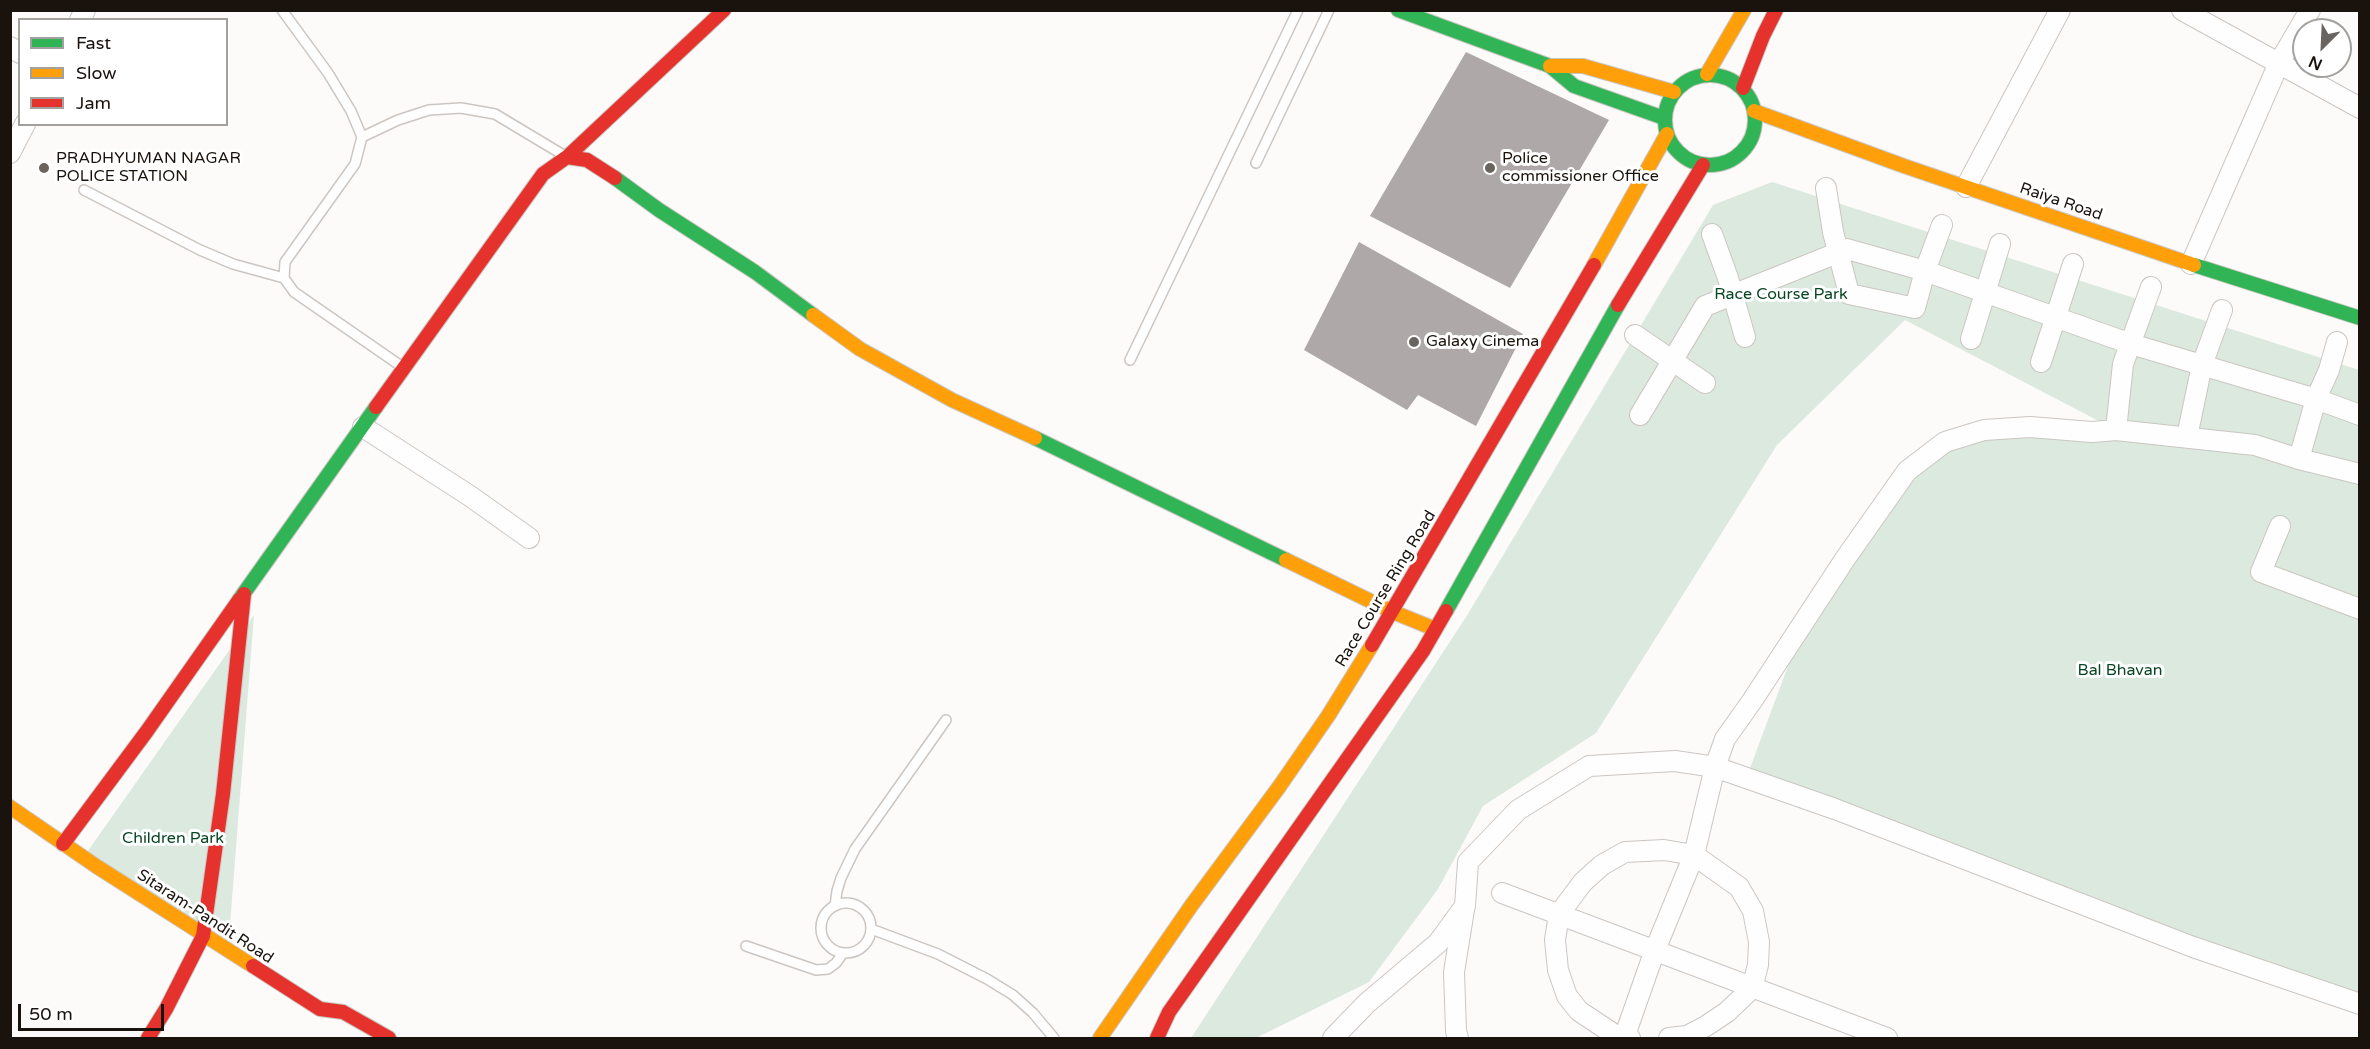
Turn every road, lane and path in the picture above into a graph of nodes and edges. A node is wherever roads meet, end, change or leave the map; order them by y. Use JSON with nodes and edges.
{"nodes":[{"id":1,"x":282,"y":10,"type":"edge"},
{"id":2,"x":724,"y":10,"type":"edge"},
{"id":3,"x":1298,"y":10,"type":"edge"},
{"id":4,"x":1329,"y":10,"type":"edge"},
{"id":5,"x":1398,"y":10,"type":"edge"},
{"id":6,"x":1744,"y":10,"type":"edge"},
{"id":7,"x":1776,"y":10,"type":"edge"},
{"id":8,"x":2060,"y":10,"type":"edge"},
{"id":9,"x":2310,"y":10,"type":"edge"},
{"id":10,"x":2188,"y":12,"type":"edge"},
{"id":11,"x":2279,"y":63,"type":"junction"},
{"id":12,"x":1550,"y":66,"type":"junction"},
{"id":13,"x":1707,"y":74,"type":"junction"},
{"id":14,"x":1743,"y":88,"type":"junction"},
{"id":15,"x":1674,"y":92,"type":"junction"},
{"id":16,"x":2360,"y":108,"type":"edge"},
{"id":17,"x":1754,"y":111,"type":"junction"},
{"id":18,"x":1664,"y":118,"type":"junction"},
{"id":19,"x":24,"y":126,"type":"edge"},
{"id":20,"x":1666,"y":134,"type":"junction"},
{"id":21,"x":362,"y":137,"type":"junction"},
{"id":22,"x":10,"y":153,"type":"edge"},
{"id":23,"x":567,"y":157,"type":"junction"},
{"id":24,"x":1256,"y":163,"type":"dead end"},
{"id":25,"x":1703,"y":165,"type":"junction"},
{"id":26,"x":1966,"y":187,"type":"junction"},
{"id":27,"x":1826,"y":188,"type":"dead end"},
{"id":28,"x":84,"y":190,"type":"dead end"},
{"id":29,"x":1942,"y":225,"type":"dead end"},
{"id":30,"x":1712,"y":234,"type":"dead end"},
{"id":31,"x":2000,"y":244,"type":"dead end"},
{"id":32,"x":1839,"y":253,"type":"junction"},
{"id":33,"x":2073,"y":264,"type":"dead end"},
{"id":34,"x":2191,"y":264,"type":"junction"},
{"id":35,"x":1925,"y":271,"type":"junction"},
{"id":36,"x":284,"y":279,"type":"junction"},
{"id":37,"x":2151,"y":287,"type":"dead end"},
{"id":38,"x":1987,"y":291,"type":"junction"},
{"id":39,"x":1732,"y":295,"type":"junction"},
{"id":40,"x":2222,"y":309,"type":"dead end"},
{"id":41,"x":2057,"y":316,"type":"junction"},
{"id":42,"x":2360,"y":318,"type":"edge"},
{"id":43,"x":1635,"y":335,"type":"dead end"},
{"id":44,"x":1745,"y":337,"type":"dead end"},
{"id":45,"x":1971,"y":339,"type":"dead end"},
{"id":46,"x":2337,"y":342,"type":"dead end"},
{"id":47,"x":2131,"y":344,"type":"junction"},
{"id":48,"x":1130,"y":360,"type":"dead end"},
{"id":49,"x":1671,"y":362,"type":"junction"},
{"id":50,"x":2041,"y":362,"type":"dead end"},
{"id":51,"x":2202,"y":365,"type":"junction"},
{"id":52,"x":403,"y":368,"type":"junction"},
{"id":53,"x":1705,"y":383,"type":"dead end"},
{"id":54,"x":2316,"y":399,"type":"junction"},
{"id":55,"x":1640,"y":415,"type":"dead end"},
{"id":56,"x":2360,"y":415,"type":"edge"},
{"id":57,"x":363,"y":428,"type":"junction"},
{"id":58,"x":2116,"y":430,"type":"junction"},
{"id":59,"x":2187,"y":437,"type":"junction"},
{"id":60,"x":2299,"y":459,"type":"junction"},
{"id":61,"x":2360,"y":474,"type":"edge"},
{"id":62,"x":2280,"y":526,"type":"dead end"},
{"id":63,"x":529,"y":538,"type":"dead end"},
{"id":64,"x":245,"y":590,"type":"junction"},
{"id":65,"x":2360,"y":609,"type":"edge"},
{"id":66,"x":1393,"y":612,"type":"junction"},
{"id":67,"x":1435,"y":629,"type":"junction"},
{"id":68,"x":946,"y":720,"type":"dead end"},
{"id":69,"x":1715,"y":767,"type":"junction"},
{"id":70,"x":10,"y":807,"type":"edge"},
{"id":71,"x":63,"y":844,"type":"junction"},
{"id":72,"x":1694,"y":855,"type":"junction"},
{"id":73,"x":1502,"y":893,"type":"dead end"},
{"id":74,"x":835,"y":906,"type":"junction"},
{"id":75,"x":1465,"y":906,"type":"junction"},
{"id":76,"x":1558,"y":914,"type":"junction"},
{"id":77,"x":870,"y":928,"type":"junction"},
{"id":78,"x":203,"y":936,"type":"junction"},
{"id":79,"x":746,"y":946,"type":"dead end"},
{"id":80,"x":1655,"y":950,"type":"junction"},
{"id":81,"x":843,"y":953,"type":"junction"},
{"id":82,"x":1752,"y":988,"type":"junction"},
{"id":83,"x":2360,"y":1004,"type":"edge"},
{"id":84,"x":320,"y":1009,"type":"junction"},
{"id":85,"x":334,"y":1028,"type":"dead end"},
{"id":86,"x":148,"y":1038,"type":"edge"},
{"id":87,"x":389,"y":1038,"type":"edge"},
{"id":88,"x":1054,"y":1038,"type":"edge"},
{"id":89,"x":1100,"y":1038,"type":"edge"},
{"id":90,"x":1156,"y":1038,"type":"edge"},
{"id":91,"x":1333,"y":1038,"type":"edge"},
{"id":92,"x":1458,"y":1038,"type":"edge"},
{"id":93,"x":1626,"y":1038,"type":"edge"},
{"id":94,"x":1669,"y":1038,"type":"edge"},
{"id":95,"x":1887,"y":1038,"type":"edge"}],
"edges":[{"from":1,"to":21,"type":"lane"},
{"from":2,"to":23,"type":"main road"},
{"from":3,"to":48,"type":"lane"},
{"from":4,"to":24,"type":"lane"},
{"from":5,"to":12,"type":"main road"},
{"from":6,"to":13,"type":"main road"},
{"from":7,"to":14,"type":"main road"},
{"from":8,"to":26,"type":"street"},
{"from":9,"to":11,"type":"street"},
{"from":10,"to":11,"type":"street"},
{"from":11,"to":16,"type":"street"},
{"from":11,"to":34,"type":"street"},
{"from":12,"to":15,"type":"main road"},
{"from":12,"to":18,"type":"main road"},
{"from":13,"to":14,"type":"main road"},
{"from":13,"to":15,"type":"main road"},
{"from":14,"to":17,"type":"main road"},
{"from":15,"to":18,"type":"main road"},
{"from":17,"to":25,"type":"main road"},
{"from":17,"to":26,"type":"main road","name":"Raiya Road"},
{"from":18,"to":20,"type":"main road"},
{"from":19,"to":22,"type":"street"},
{"from":20,"to":25,"type":"main road"},
{"from":20,"to":66,"type":"main road","name":"Race Course Ring Road"},
{"from":21,"to":23,"type":"lane"},
{"from":21,"to":36,"type":"lane"},
{"from":23,"to":52,"type":"main road"},
{"from":23,"to":66,"type":"main road"},
{"from":25,"to":67,"type":"main road"},
{"from":26,"to":34,"type":"main road","name":"Raiya Road"},
{"from":27,"to":32,"type":"street"},
{"from":28,"to":36,"type":"lane"},
{"from":29,"to":35,"type":"street"},
{"from":30,"to":39,"type":"street"},
{"from":31,"to":38,"type":"street"},
{"from":32,"to":35,"type":"street"},
{"from":32,"to":35,"type":"street"},
{"from":32,"to":39,"type":"street"},
{"from":33,"to":41,"type":"street"},
{"from":34,"to":42,"type":"main road","name":"Raiya Road"},
{"from":35,"to":38,"type":"street"},
{"from":36,"to":52,"type":"lane"},
{"from":37,"to":47,"type":"street"},
{"from":38,"to":41,"type":"street"},
{"from":38,"to":45,"type":"street"},
{"from":39,"to":44,"type":"street"},
{"from":39,"to":49,"type":"street"},
{"from":40,"to":51,"type":"street"},
{"from":41,"to":47,"type":"street"},
{"from":41,"to":50,"type":"street"},
{"from":43,"to":49,"type":"street"},
{"from":46,"to":54,"type":"street"},
{"from":47,"to":51,"type":"street"},
{"from":47,"to":58,"type":"street"},
{"from":49,"to":53,"type":"street"},
{"from":49,"to":55,"type":"street"},
{"from":51,"to":54,"type":"street"},
{"from":51,"to":59,"type":"street"},
{"from":52,"to":57,"type":"main road"},
{"from":54,"to":56,"type":"street"},
{"from":54,"to":60,"type":"street"},
{"from":57,"to":63,"type":"street"},
{"from":57,"to":64,"type":"main road"},
{"from":58,"to":59,"type":"street"},
{"from":58,"to":69,"type":"street"},
{"from":59,"to":60,"type":"street"},
{"from":60,"to":61,"type":"street"},
{"from":62,"to":65,"type":"street"},
{"from":64,"to":71,"type":"main road"},
{"from":64,"to":78,"type":"main road"},
{"from":66,"to":67,"type":"main road"},
{"from":66,"to":89,"type":"main road","name":"Race Course Ring Road"},
{"from":67,"to":90,"type":"main road"},
{"from":68,"to":74,"type":"lane"},
{"from":69,"to":72,"type":"street"},
{"from":69,"to":75,"type":"street"},
{"from":69,"to":83,"type":"street"},
{"from":70,"to":71,"type":"main road","name":"Sitaram-Pandit Road"},
{"from":71,"to":78,"type":"main road","name":"Sitaram-Pandit Road"},
{"from":72,"to":76,"type":"street"},
{"from":72,"to":80,"type":"street"},
{"from":72,"to":82,"type":"street"},
{"from":73,"to":76,"type":"street"},
{"from":74,"to":77,"type":"lane"},
{"from":74,"to":81,"type":"lane"},
{"from":75,"to":91,"type":"street"},
{"from":75,"to":92,"type":"street"},
{"from":76,"to":80,"type":"street"},
{"from":76,"to":93,"type":"street"},
{"from":77,"to":81,"type":"lane"},
{"from":77,"to":88,"type":"lane"},
{"from":78,"to":84,"type":"main road","name":"Sitaram-Pandit Road"},
{"from":78,"to":86,"type":"main road"},
{"from":79,"to":81,"type":"lane"},
{"from":80,"to":82,"type":"street"},
{"from":80,"to":93,"type":"street"},
{"from":82,"to":94,"type":"street"},
{"from":82,"to":95,"type":"street"},
{"from":84,"to":85,"type":"main road"},
{"from":84,"to":87,"type":"main road","name":"Sitaram-Pandit Road"}]}
